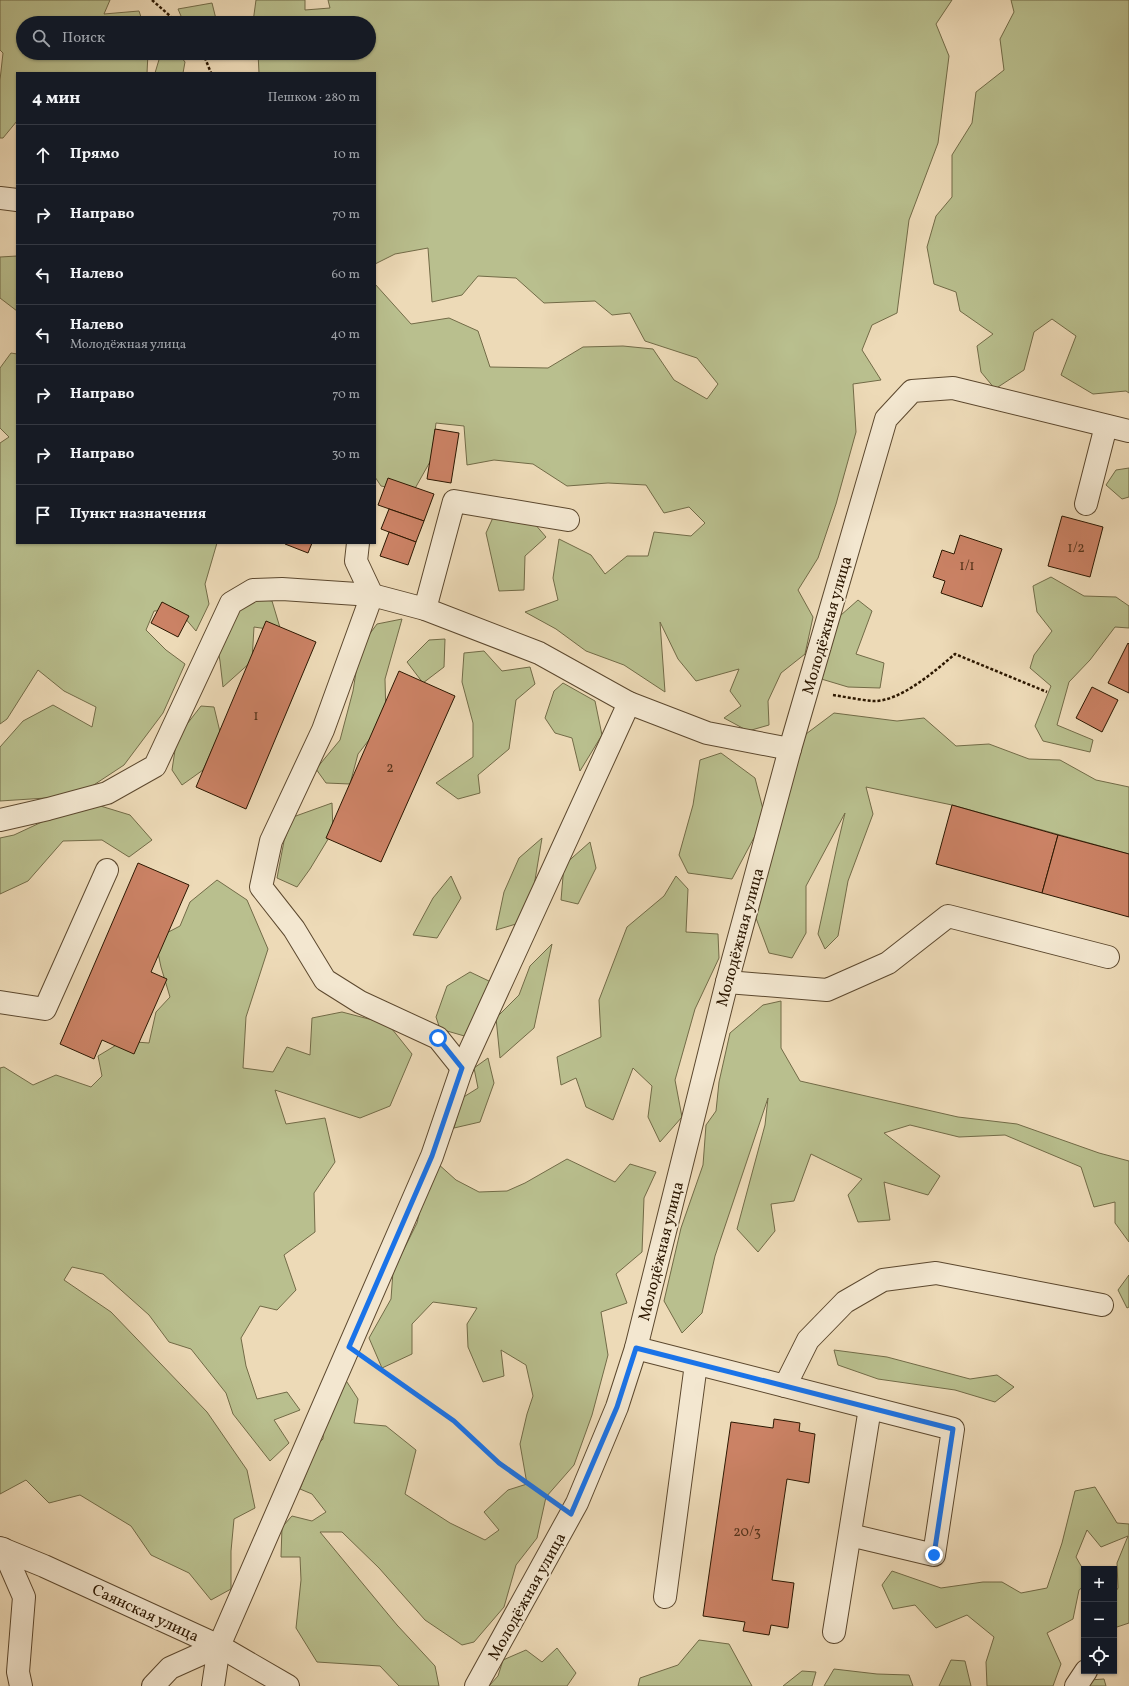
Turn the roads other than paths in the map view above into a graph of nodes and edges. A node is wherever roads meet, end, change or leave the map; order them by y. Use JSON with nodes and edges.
{"nodes":[{"id":1,"x":0,"y":198,"type":"edge"},
{"id":2,"x":16,"y":200,"type":"edge"},
{"id":3,"x":1106,"y":426,"type":"junction"},
{"id":4,"x":1129,"y":431,"type":"edge"},
{"id":5,"x":1086,"y":504,"type":"dead end"},
{"id":6,"x":568,"y":520,"type":"dead end"},
{"id":7,"x":358,"y":544,"type":"edge"},
{"id":8,"x":372,"y":595,"type":"junction"},
{"id":9,"x":425,"y":609,"type":"junction"},
{"id":10,"x":629,"y":703,"type":"junction"},
{"id":11,"x":790,"y":750,"type":"junction"},
{"id":12,"x":0,"y":820,"type":"edge"},
{"id":13,"x":107,"y":870,"type":"dead end"},
{"id":14,"x":1108,"y":957,"type":"dead end"},
{"id":15,"x":727,"y":982,"type":"junction"},
{"id":16,"x":0,"y":1002,"type":"edge"},
{"id":17,"x":462,"y":1068,"type":"junction"},
{"id":18,"x":1102,"y":1305,"type":"dead end"},
{"id":19,"x":636,"y":1348,"type":"junction"},
{"id":20,"x":696,"y":1364,"type":"junction"},
{"id":21,"x":785,"y":1386,"type":"junction"},
{"id":22,"x":870,"y":1408,"type":"junction"},
{"id":23,"x":850,"y":1535,"type":"junction"},
{"id":24,"x":1,"y":1548,"type":"edge"},
{"id":25,"x":665,"y":1597,"type":"dead end"},
{"id":26,"x":834,"y":1632,"type":"dead end"},
{"id":27,"x":219,"y":1646,"type":"junction"},
{"id":28,"x":1084,"y":1674,"type":"edge"},
{"id":29,"x":21,"y":1686,"type":"edge"},
{"id":30,"x":154,"y":1686,"type":"edge"},
{"id":31,"x":213,"y":1686,"type":"edge"},
{"id":32,"x":288,"y":1686,"type":"edge"},
{"id":33,"x":476,"y":1686,"type":"edge"},
{"id":34,"x":1076,"y":1686,"type":"edge"}],
"edges":[{"from":1,"to":2,"type":"street"},
{"from":3,"to":4,"type":"street","name":"Молодёжная улица"},
{"from":3,"to":5,"type":"street"},
{"from":3,"to":11,"type":"street","name":"Молодёжная улица"},
{"from":6,"to":9,"type":"street"},
{"from":7,"to":8,"type":"street"},
{"from":8,"to":9,"type":"street"},
{"from":8,"to":12,"type":"street"},
{"from":8,"to":17,"type":"street"},
{"from":9,"to":10,"type":"street"},
{"from":10,"to":11,"type":"street"},
{"from":10,"to":17,"type":"street"},
{"from":11,"to":15,"type":"street","name":"Молодёжная улица"},
{"from":13,"to":16,"type":"street"},
{"from":14,"to":15,"type":"street"},
{"from":15,"to":19,"type":"street","name":"Молодёжная улица"},
{"from":17,"to":27,"type":"street"},
{"from":18,"to":21,"type":"street"},
{"from":19,"to":20,"type":"street"},
{"from":19,"to":33,"type":"street","name":"Молодёжная улица"},
{"from":20,"to":21,"type":"street"},
{"from":20,"to":25,"type":"street"},
{"from":21,"to":22,"type":"street"},
{"from":22,"to":23,"type":"street"},
{"from":22,"to":23,"type":"street"},
{"from":23,"to":26,"type":"street"},
{"from":24,"to":27,"type":"street","name":"Саянская улица"},
{"from":24,"to":29,"type":"street"},
{"from":27,"to":30,"type":"street"},
{"from":27,"to":31,"type":"street"},
{"from":27,"to":32,"type":"street","name":"Саянская улица"},
{"from":28,"to":34,"type":"street"}]}
